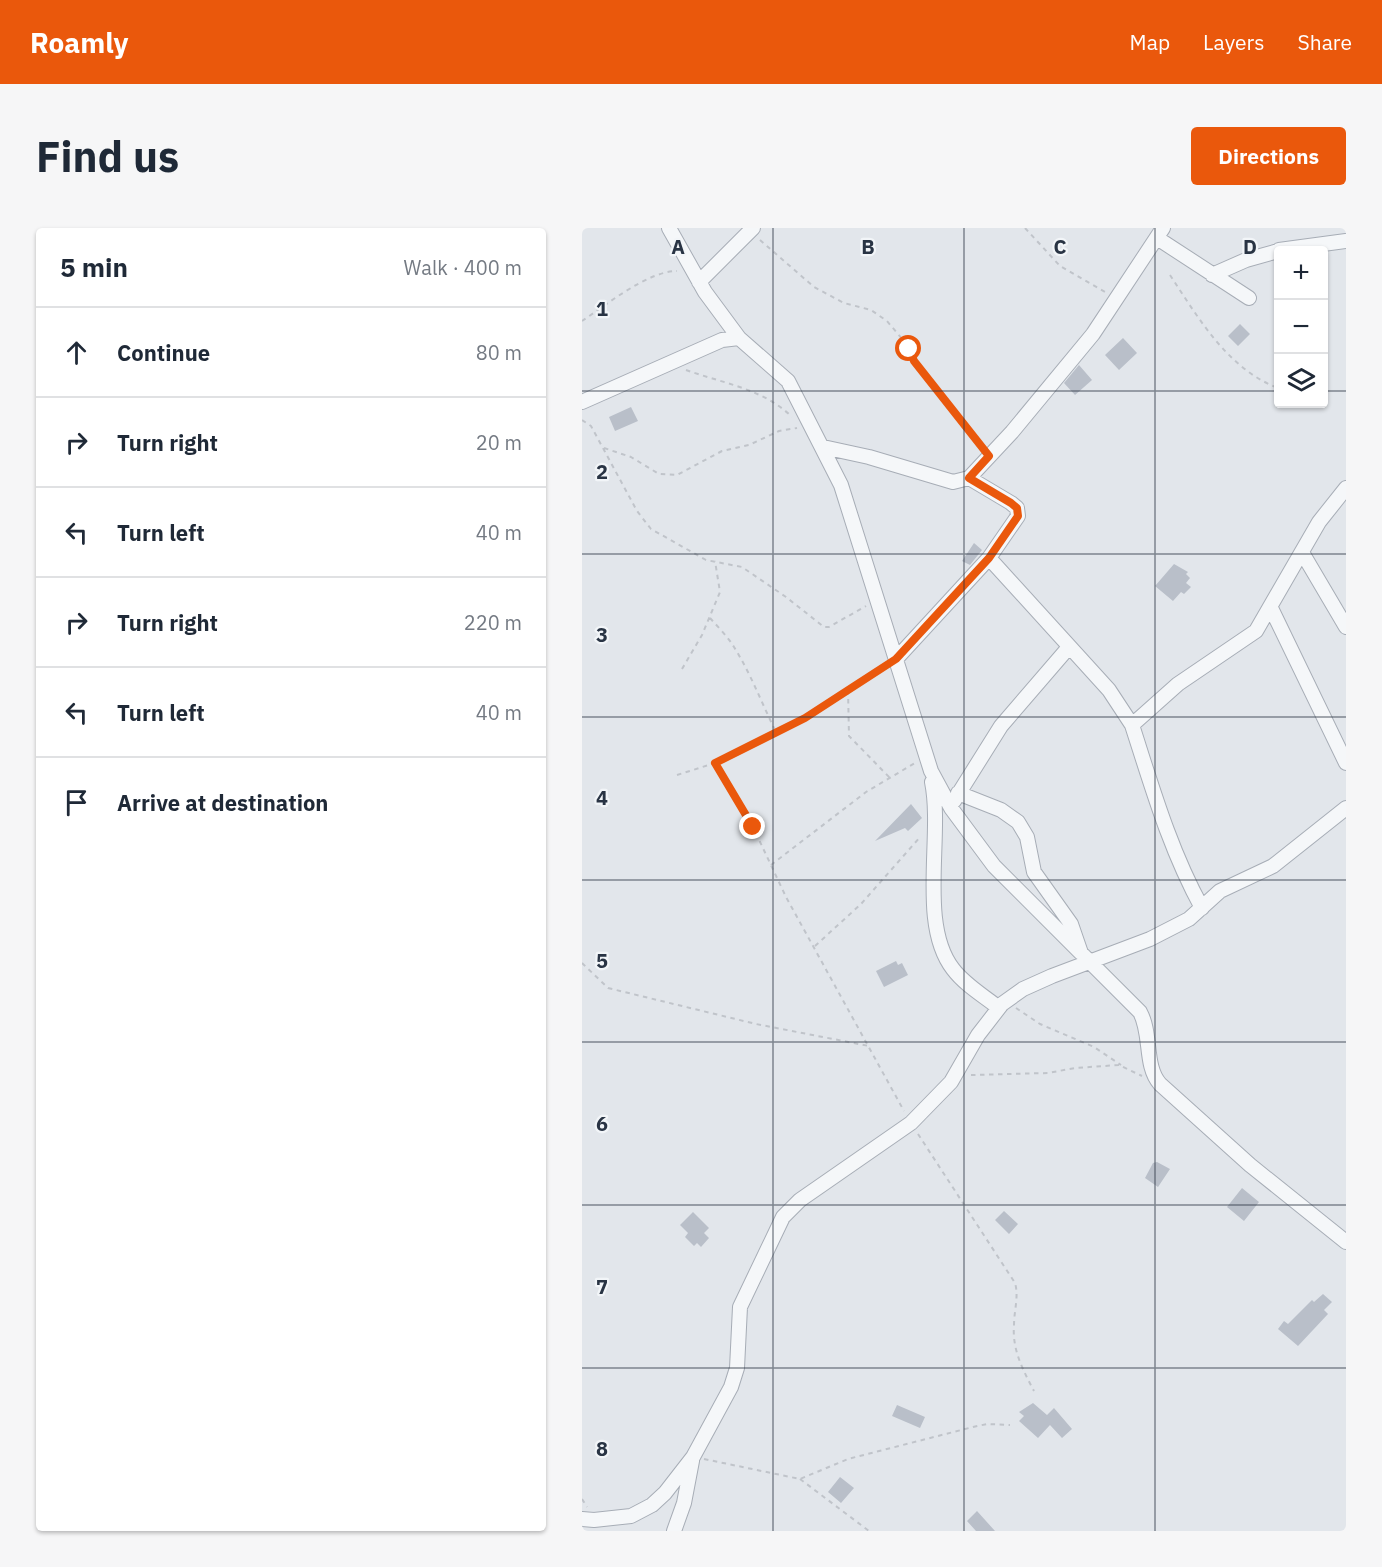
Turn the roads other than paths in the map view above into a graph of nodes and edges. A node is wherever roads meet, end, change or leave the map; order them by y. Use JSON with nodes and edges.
{"nodes":[{"id":1,"x":669,"y":228,"type":"edge"},
{"id":2,"x":752,"y":230,"type":"edge"},
{"id":3,"x":1160,"y":233,"type":"edge"},
{"id":4,"x":1346,"y":241,"type":"edge"},
{"id":5,"x":1312,"y":246,"type":"edge"},
{"id":6,"x":1274,"y":252,"type":"edge"},
{"id":7,"x":1212,"y":275,"type":"junction"},
{"id":8,"x":695,"y":276,"type":"junction"},
{"id":9,"x":1249,"y":298,"type":"dead end"},
{"id":10,"x":739,"y":338,"type":"junction"},
{"id":11,"x":583,"y":400,"type":"edge"},
{"id":12,"x":823,"y":447,"type":"junction"},
{"id":13,"x":969,"y":478,"type":"junction"},
{"id":14,"x":1345,"y":493,"type":"edge"},
{"id":15,"x":1303,"y":554,"type":"junction"},
{"id":16,"x":989,"y":558,"type":"junction"},
{"id":17,"x":1271,"y":608,"type":"junction"},
{"id":18,"x":1346,"y":627,"type":"edge"},
{"id":19,"x":1069,"y":646,"type":"junction"},
{"id":20,"x":896,"y":659,"type":"junction"},
{"id":21,"x":1132,"y":725,"type":"junction"},
{"id":22,"x":1346,"y":763,"type":"edge"},
{"id":23,"x":931,"y":771,"type":"junction"},
{"id":24,"x":958,"y":793,"type":"junction"},
{"id":25,"x":951,"y":807,"type":"junction"},
{"id":26,"x":1346,"y":808,"type":"edge"},
{"id":27,"x":1202,"y":908,"type":"junction"},
{"id":28,"x":1085,"y":958,"type":"junction"},
{"id":29,"x":1003,"y":1004,"type":"junction"},
{"id":30,"x":1346,"y":1242,"type":"edge"},
{"id":31,"x":693,"y":1457,"type":"junction"},
{"id":32,"x":582,"y":1519,"type":"edge"},
{"id":33,"x":674,"y":1531,"type":"edge"}],
"edges":[{"from":1,"to":8,"type":"street"},
{"from":2,"to":8,"type":"street"},
{"from":3,"to":7,"type":"street"},
{"from":3,"to":13,"type":"street"},
{"from":4,"to":5,"type":"street"},
{"from":6,"to":7,"type":"street"},
{"from":7,"to":9,"type":"street"},
{"from":8,"to":10,"type":"street"},
{"from":10,"to":11,"type":"street"},
{"from":10,"to":12,"type":"street"},
{"from":12,"to":13,"type":"street"},
{"from":12,"to":20,"type":"street"},
{"from":13,"to":16,"type":"street"},
{"from":14,"to":15,"type":"street"},
{"from":15,"to":17,"type":"street"},
{"from":15,"to":18,"type":"street"},
{"from":16,"to":19,"type":"street"},
{"from":16,"to":20,"type":"street"},
{"from":17,"to":21,"type":"street"},
{"from":17,"to":22,"type":"street"},
{"from":19,"to":21,"type":"street"},
{"from":19,"to":24,"type":"street"},
{"from":20,"to":23,"type":"street"},
{"from":21,"to":27,"type":"street"},
{"from":23,"to":25,"type":"street"},
{"from":23,"to":29,"type":"street"},
{"from":24,"to":25,"type":"street"},
{"from":24,"to":28,"type":"street"},
{"from":25,"to":28,"type":"street"},
{"from":26,"to":27,"type":"street"},
{"from":27,"to":28,"type":"street"},
{"from":28,"to":29,"type":"street"},
{"from":28,"to":30,"type":"street"},
{"from":29,"to":31,"type":"street"},
{"from":31,"to":32,"type":"street"},
{"from":31,"to":33,"type":"street"}]}
